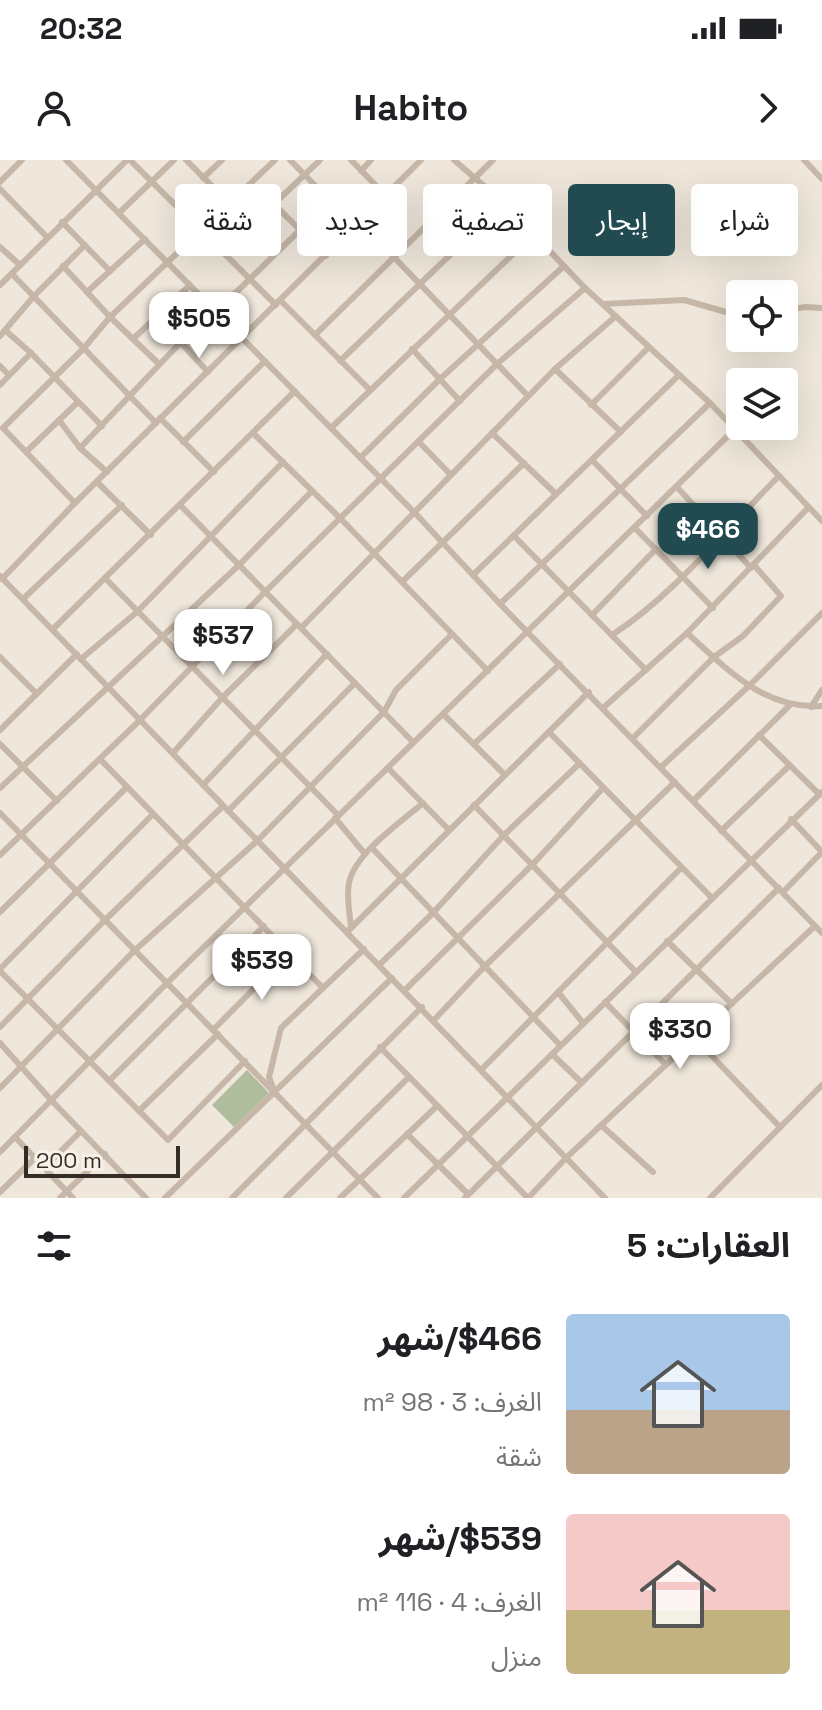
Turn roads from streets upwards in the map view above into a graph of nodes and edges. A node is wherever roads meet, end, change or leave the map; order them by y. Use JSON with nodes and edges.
{"nodes":[{"id":1,"x":22,"y":160,"type":"edge"},
{"id":2,"x":128,"y":160,"type":"edge"},
{"id":3,"x":174,"y":160,"type":"edge"},
{"id":4,"x":186,"y":160,"type":"edge"},
{"id":5,"x":222,"y":160,"type":"edge"},
{"id":6,"x":275,"y":160,"type":"edge"},
{"id":7,"x":290,"y":160,"type":"edge"},
{"id":8,"x":320,"y":160,"type":"edge"},
{"id":9,"x":351,"y":160,"type":"edge"},
{"id":10,"x":371,"y":160,"type":"edge"},
{"id":11,"x":421,"y":160,"type":"edge"},
{"id":12,"x":454,"y":160,"type":"edge"},
{"id":13,"x":493,"y":160,"type":"edge"},
{"id":14,"x":804,"y":160,"type":"edge"},
{"id":15,"x":71,"y":162,"type":"edge"},
{"id":16,"x":361,"y":171,"type":"junction"},
{"id":17,"x":305,"y":175,"type":"junction"},
{"id":18,"x":203,"y":178,"type":"junction"},
{"id":19,"x":473,"y":178,"type":"junction"},
{"id":20,"x":822,"y":179,"type":"edge"},
{"id":21,"x":151,"y":181,"type":"junction"},
{"id":22,"x":0,"y":182,"type":"edge"},
{"id":23,"x":209,"y":184,"type":"edge"},
{"id":24,"x":250,"y":184,"type":"edge"},
{"id":25,"x":315,"y":184,"type":"edge"},
{"id":26,"x":374,"y":184,"type":"edge"},
{"id":27,"x":398,"y":184,"type":"edge"},
{"id":28,"x":480,"y":184,"type":"edge"},
{"id":29,"x":0,"y":189,"type":"edge"},
{"id":30,"x":96,"y":190,"type":"junction"},
{"id":31,"x":281,"y":197,"type":"edge"},
{"id":32,"x":175,"y":205,"type":"edge"},
{"id":33,"x":281,"y":211,"type":"edge"},
{"id":34,"x":119,"y":213,"type":"junction"},
{"id":35,"x":62,"y":222,"type":"junction"},
{"id":36,"x":297,"y":227,"type":"edge"},
{"id":37,"x":297,"y":233,"type":"edge"},
{"id":38,"x":47,"y":237,"type":"junction"},
{"id":39,"x":145,"y":239,"type":"junction"},
{"id":40,"x":407,"y":243,"type":"edge"},
{"id":41,"x":85,"y":245,"type":"junction"},
{"id":42,"x":0,"y":247,"type":"edge"},
{"id":43,"x":281,"y":247,"type":"edge"},
{"id":44,"x":552,"y":253,"type":"edge"},
{"id":45,"x":175,"y":255,"type":"edge"},
{"id":46,"x":227,"y":256,"type":"edge"},
{"id":47,"x":272,"y":256,"type":"edge"},
{"id":48,"x":326,"y":256,"type":"edge"},
{"id":49,"x":394,"y":256,"type":"joint"},
{"id":50,"x":448,"y":256,"type":"edge"},
{"id":51,"x":511,"y":256,"type":"edge"},
{"id":52,"x":167,"y":263,"type":"junction"},
{"id":53,"x":20,"y":265,"type":"junction"},
{"id":54,"x":63,"y":266,"type":"junction"},
{"id":55,"x":564,"y":266,"type":"junction"},
{"id":56,"x":110,"y":271,"type":"junction"},
{"id":57,"x":12,"y":274,"type":"junction"},
{"id":58,"x":249,"y":278,"type":"junction"},
{"id":59,"x":419,"y":283,"type":"junction"},
{"id":60,"x":0,"y":285,"type":"edge"},
{"id":61,"x":190,"y":285,"type":"junction"},
{"id":62,"x":585,"y":288,"type":"junction"},
{"id":63,"x":87,"y":292,"type":"junction"},
{"id":64,"x":34,"y":296,"type":"junction"},
{"id":65,"x":278,"y":303,"type":"junction"},
{"id":66,"x":603,"y":304,"type":"junction"},
{"id":67,"x":798,"y":308,"type":"edge"},
{"id":68,"x":822,"y":308,"type":"edge"},
{"id":69,"x":217,"y":311,"type":"junction"},
{"id":70,"x":726,"y":312,"type":"edge"},
{"id":71,"x":449,"y":314,"type":"junction"},
{"id":72,"x":616,"y":316,"type":"junction"},
{"id":73,"x":110,"y":317,"type":"junction"},
{"id":74,"x":157,"y":317,"type":"junction"},
{"id":75,"x":3,"y":334,"type":"edge"},
{"id":76,"x":315,"y":335,"type":"junction"},
{"id":77,"x":243,"y":338,"type":"junction"},
{"id":78,"x":133,"y":339,"type":"junction"},
{"id":79,"x":180,"y":343,"type":"junction"},
{"id":80,"x":478,"y":344,"type":"junction"},
{"id":81,"x":649,"y":347,"type":"junction"},
{"id":82,"x":84,"y":348,"type":"junction"},
{"id":83,"x":412,"y":349,"type":"junction"},
{"id":84,"x":31,"y":353,"type":"junction"},
{"id":85,"x":265,"y":361,"type":"junction"},
{"id":86,"x":340,"y":361,"type":"junction"},
{"id":87,"x":159,"y":364,"type":"junction"},
{"id":88,"x":497,"y":364,"type":"junction"},
{"id":89,"x":0,"y":366,"type":"edge"},
{"id":90,"x":555,"y":369,"type":"junction"},
{"id":91,"x":208,"y":372,"type":"junction"},
{"id":92,"x":9,"y":375,"type":"junction"},
{"id":93,"x":679,"y":375,"type":"junction"},
{"id":94,"x":55,"y":377,"type":"junction"},
{"id":95,"x":440,"y":379,"type":"junction"},
{"id":96,"x":0,"y":385,"type":"edge"},
{"id":97,"x":370,"y":390,"type":"junction"},
{"id":98,"x":295,"y":391,"type":"junction"},
{"id":99,"x":131,"y":396,"type":"junction"},
{"id":100,"x":528,"y":396,"type":"junction"},
{"id":101,"x":460,"y":401,"type":"junction"},
{"id":102,"x":78,"y":402,"type":"junction"},
{"id":103,"x":710,"y":403,"type":"junction"},
{"id":104,"x":591,"y":405,"type":"junction"},
{"id":105,"x":59,"y":420,"type":"junction"},
{"id":106,"x":158,"y":421,"type":"junction"},
{"id":107,"x":726,"y":421,"type":"edge"},
{"id":108,"x":102,"y":426,"type":"junction"},
{"id":109,"x":1,"y":428,"type":"edge"},
{"id":110,"x":331,"y":428,"type":"junction"},
{"id":111,"x":621,"y":432,"type":"junction"},
{"id":112,"x":253,"y":433,"type":"junction"},
{"id":113,"x":492,"y":433,"type":"junction"},
{"id":114,"x":726,"y":438,"type":"edge"},
{"id":115,"x":744,"y":440,"type":"edge"},
{"id":116,"x":183,"y":442,"type":"junction"},
{"id":117,"x":419,"y":442,"type":"junction"},
{"id":118,"x":80,"y":448,"type":"junction"},
{"id":119,"x":27,"y":451,"type":"junction"},
{"id":120,"x":360,"y":458,"type":"junction"},
{"id":121,"x":592,"y":460,"type":"junction"},
{"id":122,"x":283,"y":462,"type":"junction"},
{"id":123,"x":524,"y":463,"type":"junction"},
{"id":124,"x":107,"y":472,"type":"junction"},
{"id":125,"x":214,"y":472,"type":"junction"},
{"id":126,"x":451,"y":475,"type":"junction"},
{"id":127,"x":779,"y":476,"type":"junction"},
{"id":128,"x":381,"y":480,"type":"junction"},
{"id":129,"x":97,"y":482,"type":"junction"},
{"id":130,"x":677,"y":487,"type":"junction"},
{"id":131,"x":621,"y":489,"type":"junction"},
{"id":132,"x":312,"y":491,"type":"junction"},
{"id":133,"x":556,"y":494,"type":"junction"},
{"id":134,"x":75,"y":503,"type":"junction"},
{"id":135,"x":122,"y":505,"type":"junction"},
{"id":136,"x":181,"y":506,"type":"junction"},
{"id":137,"x":808,"y":508,"type":"junction"},
{"id":138,"x":414,"y":512,"type":"junction"},
{"id":139,"x":647,"y":516,"type":"junction"},
{"id":140,"x":341,"y":519,"type":"junction"},
{"id":141,"x":822,"y":521,"type":"edge"},
{"id":142,"x":635,"y":528,"type":"junction"},
{"id":143,"x":721,"y":534,"type":"junction"},
{"id":144,"x":151,"y":535,"type":"junction"},
{"id":145,"x":514,"y":536,"type":"junction"},
{"id":146,"x":211,"y":537,"type":"junction"},
{"id":147,"x":443,"y":543,"type":"junction"},
{"id":148,"x":656,"y":549,"type":"junction"},
{"id":149,"x":375,"y":554,"type":"junction"},
{"id":150,"x":543,"y":564,"type":"junction"},
{"id":151,"x":239,"y":565,"type":"junction"},
{"id":152,"x":753,"y":567,"type":"junction"},
{"id":153,"x":473,"y":575,"type":"junction"},
{"id":154,"x":684,"y":576,"type":"junction"},
{"id":155,"x":105,"y":578,"type":"junction"},
{"id":156,"x":1,"y":579,"type":"edge"},
{"id":157,"x":402,"y":582,"type":"junction"},
{"id":158,"x":266,"y":591,"type":"junction"},
{"id":159,"x":570,"y":593,"type":"junction"},
{"id":160,"x":23,"y":599,"type":"junction"},
{"id":161,"x":500,"y":604,"type":"junction"},
{"id":162,"x":713,"y":608,"type":"junction"},
{"id":163,"x":137,"y":612,"type":"junction"},
{"id":164,"x":822,"y":613,"type":"edge"},
{"id":165,"x":592,"y":615,"type":"junction"},
{"id":166,"x":299,"y":626,"type":"junction"},
{"id":167,"x":53,"y":629,"type":"junction"},
{"id":168,"x":529,"y":631,"type":"junction"},
{"id":169,"x":687,"y":633,"type":"junction"},
{"id":170,"x":452,"y":634,"type":"junction"},
{"id":171,"x":612,"y":635,"type":"junction"},
{"id":172,"x":163,"y":637,"type":"junction"},
{"id":173,"x":327,"y":654,"type":"junction"},
{"id":174,"x":79,"y":656,"type":"junction"},
{"id":175,"x":0,"y":657,"type":"edge"},
{"id":176,"x":714,"y":657,"type":"junction"},
{"id":177,"x":7,"y":664,"type":"junction"},
{"id":178,"x":560,"y":664,"type":"junction"},
{"id":179,"x":191,"y":666,"type":"junction"},
{"id":180,"x":646,"y":670,"type":"junction"},
{"id":181,"x":0,"y":671,"type":"edge"},
{"id":182,"x":488,"y":671,"type":"junction"},
{"id":183,"x":355,"y":683,"type":"junction"},
{"id":184,"x":107,"y":685,"type":"junction"},
{"id":185,"x":749,"y":686,"type":"junction"},
{"id":186,"x":822,"y":690,"type":"edge"},
{"id":187,"x":589,"y":692,"type":"junction"},
{"id":188,"x":37,"y":694,"type":"junction"},
{"id":189,"x":222,"y":698,"type":"junction"},
{"id":190,"x":789,"y":706,"type":"junction"},
{"id":191,"x":822,"y":706,"type":"edge"},
{"id":192,"x":811,"y":707,"type":"junction"},
{"id":193,"x":603,"y":708,"type":"junction"},
{"id":194,"x":384,"y":712,"type":"junction"},
{"id":195,"x":443,"y":714,"type":"junction"},
{"id":196,"x":140,"y":720,"type":"junction"},
{"id":197,"x":0,"y":730,"type":"edge"},
{"id":198,"x":255,"y":732,"type":"junction"},
{"id":199,"x":549,"y":732,"type":"junction"},
{"id":200,"x":759,"y":735,"type":"junction"},
{"id":201,"x":633,"y":738,"type":"junction"},
{"id":202,"x":413,"y":742,"type":"junction"},
{"id":203,"x":0,"y":744,"type":"edge"},
{"id":204,"x":474,"y":744,"type":"junction"},
{"id":205,"x":173,"y":753,"type":"junction"},
{"id":206,"x":282,"y":758,"type":"junction"},
{"id":207,"x":100,"y":759,"type":"junction"},
{"id":208,"x":580,"y":763,"type":"junction"},
{"id":209,"x":790,"y":765,"type":"junction"},
{"id":210,"x":22,"y":766,"type":"junction"},
{"id":211,"x":661,"y":767,"type":"junction"},
{"id":212,"x":388,"y":768,"type":"junction"},
{"id":213,"x":505,"y":775,"type":"junction"},
{"id":214,"x":675,"y":782,"type":"junction"},
{"id":215,"x":203,"y":785,"type":"junction"},
{"id":216,"x":127,"y":787,"type":"junction"},
{"id":217,"x":0,"y":788,"type":"edge"},
{"id":218,"x":310,"y":788,"type":"junction"},
{"id":219,"x":603,"y":788,"type":"junction"},
{"id":220,"x":821,"y":793,"type":"edge"},
{"id":221,"x":57,"y":801,"type":"junction"},
{"id":222,"x":693,"y":801,"type":"junction"},
{"id":223,"x":423,"y":803,"type":"junction"},
{"id":224,"x":474,"y":805,"type":"junction"},
{"id":225,"x":226,"y":808,"type":"junction"},
{"id":226,"x":0,"y":813,"type":"edge"},
{"id":227,"x":153,"y":814,"type":"junction"},
{"id":228,"x":337,"y":817,"type":"junction"},
{"id":229,"x":791,"y":819,"type":"junction"},
{"id":230,"x":635,"y":821,"type":"junction"},
{"id":231,"x":449,"y":830,"type":"junction"},
{"id":232,"x":721,"y":831,"type":"junction"},
{"id":233,"x":504,"y":835,"type":"junction"},
{"id":234,"x":21,"y":836,"type":"junction"},
{"id":235,"x":257,"y":841,"type":"junction"},
{"id":236,"x":184,"y":845,"type":"junction"},
{"id":237,"x":372,"y":848,"type":"junction"},
{"id":238,"x":365,"y":854,"type":"junction"},
{"id":239,"x":0,"y":855,"type":"edge"},
{"id":240,"x":751,"y":860,"type":"junction"},
{"id":241,"x":48,"y":864,"type":"junction"},
{"id":242,"x":533,"y":864,"type":"junction"},
{"id":243,"x":681,"y":868,"type":"junction"},
{"id":244,"x":284,"y":869,"type":"junction"},
{"id":245,"x":215,"y":878,"type":"junction"},
{"id":246,"x":400,"y":879,"type":"junction"},
{"id":247,"x":781,"y":890,"type":"junction"},
{"id":248,"x":75,"y":891,"type":"junction"},
{"id":249,"x":560,"y":893,"type":"junction"},
{"id":250,"x":712,"y":898,"type":"junction"},
{"id":251,"x":244,"y":907,"type":"junction"},
{"id":252,"x":0,"y":912,"type":"edge"},
{"id":253,"x":432,"y":914,"type":"junction"},
{"id":254,"x":104,"y":921,"type":"junction"},
{"id":255,"x":264,"y":926,"type":"junction"},
{"id":256,"x":815,"y":926,"type":"junction"},
{"id":257,"x":349,"y":930,"type":"junction"},
{"id":258,"x":822,"y":933,"type":"edge"},
{"id":259,"x":458,"y":939,"type":"junction"},
{"id":260,"x":667,"y":941,"type":"junction"},
{"id":261,"x":607,"y":942,"type":"junction"},
{"id":262,"x":364,"y":949,"type":"junction"},
{"id":263,"x":134,"y":951,"type":"junction"},
{"id":264,"x":290,"y":952,"type":"junction"},
{"id":265,"x":379,"y":965,"type":"junction"},
{"id":266,"x":484,"y":967,"type":"junction"},
{"id":267,"x":696,"y":969,"type":"junction"},
{"id":268,"x":0,"y":970,"type":"edge"},
{"id":269,"x":636,"y":972,"type":"junction"},
{"id":270,"x":392,"y":978,"type":"junction"},
{"id":271,"x":167,"y":983,"type":"junction"},
{"id":272,"x":322,"y":987,"type":"junction"},
{"id":273,"x":405,"y":990,"type":"junction"},
{"id":274,"x":558,"y":992,"type":"junction"},
{"id":275,"x":28,"y":999,"type":"junction"},
{"id":276,"x":605,"y":1002,"type":"junction"},
{"id":277,"x":186,"y":1003,"type":"junction"},
{"id":278,"x":732,"y":1004,"type":"junction"},
{"id":279,"x":422,"y":1007,"type":"junction"},
{"id":280,"x":533,"y":1016,"type":"junction"},
{"id":281,"x":434,"y":1020,"type":"junction"},
{"id":282,"x":583,"y":1023,"type":"junction"},
{"id":283,"x":0,"y":1027,"type":"edge"},
{"id":284,"x":57,"y":1028,"type":"junction"},
{"id":285,"x":216,"y":1032,"type":"junction"},
{"id":286,"x":633,"y":1032,"type":"junction"},
{"id":287,"x":0,"y":1043,"type":"edge"},
{"id":288,"x":560,"y":1045,"type":"junction"},
{"id":289,"x":380,"y":1047,"type":"junction"},
{"id":290,"x":708,"y":1052,"type":"dead end"},
{"id":291,"x":552,"y":1054,"type":"junction"},
{"id":292,"x":89,"y":1061,"type":"junction"},
{"id":293,"x":245,"y":1061,"type":"junction"},
{"id":294,"x":665,"y":1064,"type":"junction"},
{"id":295,"x":20,"y":1066,"type":"junction"},
{"id":296,"x":481,"y":1070,"type":"junction"},
{"id":297,"x":409,"y":1077,"type":"junction"},
{"id":298,"x":109,"y":1081,"type":"junction"},
{"id":299,"x":582,"y":1083,"type":"junction"},
{"id":300,"x":822,"y":1085,"type":"edge"},
{"id":301,"x":0,"y":1088,"type":"edge"},
{"id":302,"x":274,"y":1092,"type":"junction"},
{"id":303,"x":508,"y":1098,"type":"junction"},
{"id":304,"x":51,"y":1100,"type":"junction"},
{"id":305,"x":437,"y":1106,"type":"junction"},
{"id":306,"x":139,"y":1111,"type":"junction"},
{"id":307,"x":306,"y":1124,"type":"junction"},
{"id":308,"x":602,"y":1126,"type":"junction"},
{"id":309,"x":780,"y":1127,"type":"junction"},
{"id":310,"x":537,"y":1129,"type":"junction"},
{"id":311,"x":81,"y":1131,"type":"junction"},
{"id":312,"x":407,"y":1134,"type":"junction"},
{"id":313,"x":15,"y":1137,"type":"junction"},
{"id":314,"x":467,"y":1137,"type":"junction"},
{"id":315,"x":0,"y":1152,"type":"edge"},
{"id":316,"x":334,"y":1152,"type":"junction"},
{"id":317,"x":105,"y":1154,"type":"junction"},
{"id":318,"x":567,"y":1157,"type":"junction"},
{"id":319,"x":35,"y":1158,"type":"junction"},
{"id":320,"x":439,"y":1164,"type":"junction"},
{"id":321,"x":496,"y":1166,"type":"junction"},
{"id":322,"x":44,"y":1168,"type":"junction"},
{"id":323,"x":653,"y":1172,"type":"dead end"},
{"id":324,"x":0,"y":1179,"type":"edge"},
{"id":325,"x":360,"y":1179,"type":"junction"},
{"id":326,"x":6,"y":1185,"type":"junction"},
{"id":327,"x":67,"y":1191,"type":"junction"},
{"id":328,"x":0,"y":1192,"type":"edge"},
{"id":329,"x":466,"y":1196,"type":"edge"},
{"id":330,"x":600,"y":1196,"type":"edge"},
{"id":331,"x":60,"y":1198,"type":"edge"},
{"id":332,"x":73,"y":1198,"type":"edge"},
{"id":333,"x":146,"y":1198,"type":"edge"},
{"id":334,"x":165,"y":1198,"type":"edge"},
{"id":335,"x":233,"y":1198,"type":"edge"},
{"id":336,"x":286,"y":1198,"type":"edge"},
{"id":337,"x":340,"y":1198,"type":"edge"},
{"id":338,"x":378,"y":1198,"type":"edge"},
{"id":339,"x":404,"y":1198,"type":"edge"},
{"id":340,"x":528,"y":1198,"type":"edge"},
{"id":341,"x":710,"y":1198,"type":"edge"}],
"edges":[{"from":1,"to":22,"type":"street"},
{"from":2,"to":21,"type":"street"},
{"from":2,"to":30,"type":"street"},
{"from":3,"to":21,"type":"street"},
{"from":4,"to":18,"type":"street"},
{"from":5,"to":18,"type":"street"},
{"from":6,"to":24,"type":"street"},
{"from":7,"to":17,"type":"street"},
{"from":8,"to":17,"type":"street"},
{"from":9,"to":16,"type":"street"},
{"from":10,"to":16,"type":"street"},
{"from":11,"to":27,"type":"street"},
{"from":12,"to":19,"type":"street"},
{"from":13,"to":19,"type":"street"},
{"from":14,"to":20,"type":"street"},
{"from":15,"to":30,"type":"street"},
{"from":16,"to":26,"type":"street"},
{"from":17,"to":25,"type":"street"},
{"from":17,"to":31,"type":"street"},
{"from":18,"to":23,"type":"street"},
{"from":19,"to":28,"type":"street"},
{"from":19,"to":40,"type":"street"},
{"from":21,"to":32,"type":"street"},
{"from":21,"to":34,"type":"street"},
{"from":29,"to":38,"type":"street"},
{"from":30,"to":34,"type":"street"},
{"from":30,"to":35,"type":"street"},
{"from":33,"to":36,"type":"street"},
{"from":34,"to":39,"type":"street"},
{"from":35,"to":38,"type":"street"},
{"from":35,"to":41,"type":"street"},
{"from":37,"to":43,"type":"street"},
{"from":38,"to":53,"type":"street"},
{"from":39,"to":52,"type":"street"},
{"from":39,"to":56,"type":"street"},
{"from":41,"to":54,"type":"street"},
{"from":41,"to":56,"type":"street"},
{"from":42,"to":53,"type":"street"},
{"from":44,"to":55,"type":"street"},
{"from":45,"to":52,"type":"street"},
{"from":46,"to":58,"type":"street"},
{"from":47,"to":58,"type":"street"},
{"from":48,"to":65,"type":"street"},
{"from":49,"to":59,"type":"street"},
{"from":49,"to":76,"type":"street"},
{"from":50,"to":59,"type":"street"},
{"from":51,"to":71,"type":"street"},
{"from":52,"to":61,"type":"street"},
{"from":52,"to":73,"type":"street"},
{"from":53,"to":57,"type":"street"},
{"from":54,"to":63,"type":"street"},
{"from":54,"to":64,"type":"street"},
{"from":55,"to":62,"type":"street"},
{"from":55,"to":80,"type":"street"},
{"from":56,"to":63,"type":"street"},
{"from":57,"to":60,"type":"street"},
{"from":57,"to":64,"type":"street"},
{"from":58,"to":65,"type":"street"},
{"from":58,"to":69,"type":"street"},
{"from":59,"to":71,"type":"street"},
{"from":59,"to":86,"type":"street"},
{"from":61,"to":69,"type":"street"},
{"from":61,"to":74,"type":"street"},
{"from":62,"to":66,"type":"street"},
{"from":62,"to":88,"type":"street"},
{"from":63,"to":73,"type":"street"},
{"from":64,"to":75,"type":"street"},
{"from":64,"to":82,"type":"street"},
{"from":65,"to":76,"type":"street"},
{"from":65,"to":77,"type":"street"},
{"from":66,"to":70,"type":"street"},
{"from":66,"to":72,"type":"street"},
{"from":67,"to":68,"type":"street"},
{"from":69,"to":77,"type":"street"},
{"from":71,"to":80,"type":"street"},
{"from":71,"to":83,"type":"street"},
{"from":72,"to":81,"type":"street"},
{"from":72,"to":90,"type":"street"},
{"from":73,"to":78,"type":"street"},
{"from":73,"to":82,"type":"street"},
{"from":74,"to":78,"type":"street"},
{"from":74,"to":79,"type":"street"},
{"from":75,"to":84,"type":"street"},
{"from":76,"to":86,"type":"street"},
{"from":77,"to":85,"type":"street"},
{"from":77,"to":91,"type":"street"},
{"from":78,"to":87,"type":"street"},
{"from":79,"to":87,"type":"street"},
{"from":79,"to":91,"type":"street"},
{"from":80,"to":88,"type":"street"},
{"from":80,"to":95,"type":"street"},
{"from":81,"to":93,"type":"street"},
{"from":81,"to":104,"type":"street"},
{"from":82,"to":94,"type":"street"},
{"from":82,"to":99,"type":"street"},
{"from":83,"to":95,"type":"street"},
{"from":83,"to":97,"type":"street"},
{"from":84,"to":92,"type":"street"},
{"from":84,"to":94,"type":"street"},
{"from":85,"to":98,"type":"street"},
{"from":85,"to":116,"type":"street"},
{"from":86,"to":97,"type":"street"},
{"from":87,"to":99,"type":"street"},
{"from":88,"to":100,"type":"street"},
{"from":88,"to":101,"type":"street"},
{"from":89,"to":92,"type":"street"},
{"from":90,"to":100,"type":"street"},
{"from":90,"to":104,"type":"street"},
{"from":91,"to":106,"type":"street"},
{"from":92,"to":96,"type":"street"},
{"from":93,"to":103,"type":"street"},
{"from":93,"to":111,"type":"street"},
{"from":94,"to":102,"type":"street"},
{"from":94,"to":109,"type":"street"},
{"from":95,"to":101,"type":"street"},
{"from":95,"to":120,"type":"street"},
{"from":97,"to":110,"type":"street"},
{"from":98,"to":110,"type":"street"},
{"from":98,"to":112,"type":"street"},
{"from":99,"to":106,"type":"street"},
{"from":99,"to":108,"type":"street"},
{"from":100,"to":113,"type":"street"},
{"from":101,"to":117,"type":"street"},
{"from":102,"to":105,"type":"street"},
{"from":102,"to":108,"type":"street"},
{"from":103,"to":107,"type":"street"},
{"from":103,"to":131,"type":"street"},
{"from":104,"to":111,"type":"street"},
{"from":105,"to":118,"type":"street"},
{"from":105,"to":119,"type":"street"},
{"from":106,"to":116,"type":"street"},
{"from":106,"to":124,"type":"street"},
{"from":108,"to":118,"type":"street"},
{"from":109,"to":119,"type":"street"},
{"from":110,"to":120,"type":"street"},
{"from":111,"to":121,"type":"street"},
{"from":112,"to":122,"type":"street"},
{"from":112,"to":125,"type":"street"},
{"from":113,"to":123,"type":"street"},
{"from":113,"to":126,"type":"street"},
{"from":114,"to":130,"type":"street"},
{"from":115,"to":127,"type":"street"},
{"from":116,"to":125,"type":"street"},
{"from":117,"to":126,"type":"street"},
{"from":117,"to":128,"type":"street"},
{"from":118,"to":124,"type":"street"},
{"from":119,"to":134,"type":"street"},
{"from":120,"to":128,"type":"street"},
{"from":121,"to":131,"type":"street"},
{"from":121,"to":133,"type":"street"},
{"from":122,"to":132,"type":"street"},
{"from":122,"to":146,"type":"street"},
{"from":123,"to":133,"type":"street"},
{"from":123,"to":147,"type":"street"},
{"from":124,"to":129,"type":"street"},
{"from":125,"to":136,"type":"street"},
{"from":126,"to":138,"type":"street"},
{"from":127,"to":137,"type":"street"},
{"from":127,"to":143,"type":"street"},
{"from":128,"to":138,"type":"street"},
{"from":128,"to":140,"type":"street"},
{"from":129,"to":134,"type":"street"},
{"from":129,"to":135,"type":"street"},
{"from":130,"to":139,"type":"street"},
{"from":130,"to":143,"type":"street"},
{"from":131,"to":139,"type":"street"},
{"from":131,"to":150,"type":"street"},
{"from":132,"to":140,"type":"street"},
{"from":132,"to":151,"type":"street"},
{"from":133,"to":145,"type":"street"},
{"from":134,"to":156,"type":"street"},
{"from":135,"to":144,"type":"street"},
{"from":135,"to":160,"type":"street"},
{"from":136,"to":144,"type":"street"},
{"from":136,"to":146,"type":"street"},
{"from":137,"to":141,"type":"street"},
{"from":137,"to":152,"type":"street"},
{"from":138,"to":147,"type":"street"},
{"from":138,"to":149,"type":"street"},
{"from":139,"to":142,"type":"street"},
{"from":140,"to":149,"type":"street"},
{"from":140,"to":158,"type":"street"},
{"from":142,"to":148,"type":"street"},
{"from":142,"to":159,"type":"street"},
{"from":143,"to":152,"type":"street"},
{"from":143,"to":154,"type":"street"},
{"from":144,"to":155,"type":"street"},
{"from":145,"to":150,"type":"street"},
{"from":145,"to":153,"type":"street"},
{"from":146,"to":151,"type":"street"},
{"from":146,"to":163,"type":"street"},
{"from":147,"to":153,"type":"street"},
{"from":147,"to":157,"type":"street"},
{"from":148,"to":154,"type":"street"},
{"from":148,"to":165,"type":"street"},
{"from":149,"to":157,"type":"street"},
{"from":149,"to":166,"type":"street"},
{"from":150,"to":159,"type":"street"},
{"from":150,"to":161,"type":"street"},
{"from":151,"to":158,"type":"street"},
{"from":151,"to":172,"type":"street"},
{"from":152,"to":162,"type":"street"},
{"from":152,"to":176,"type":"street"},
{"from":153,"to":161,"type":"street"},
{"from":154,"to":162,"type":"street"},
{"from":154,"to":171,"type":"street"},
{"from":155,"to":163,"type":"street"},
{"from":155,"to":167,"type":"street"},
{"from":156,"to":160,"type":"street"},
{"from":157,"to":170,"type":"street"},
{"from":158,"to":166,"type":"street"},
{"from":158,"to":179,"type":"street"},
{"from":159,"to":165,"type":"street"},
{"from":159,"to":168,"type":"street"},
{"from":160,"to":167,"type":"street"},
{"from":161,"to":168,"type":"street"},
{"from":162,"to":169,"type":"street"},
{"from":163,"to":172,"type":"street"},
{"from":163,"to":174,"type":"street"},
{"from":164,"to":185,"type":"street"},
{"from":165,"to":171,"type":"street"},
{"from":166,"to":173,"type":"street"},
{"from":166,"to":189,"type":"street"},
{"from":167,"to":174,"type":"street"},
{"from":168,"to":178,"type":"street"},
{"from":168,"to":182,"type":"street"},
{"from":169,"to":176,"type":"street"},
{"from":169,"to":180,"type":"street"},
{"from":170,"to":182,"type":"street"},
{"from":170,"to":194,"type":"street"},
{"from":171,"to":180,"type":"street"},
{"from":172,"to":179,"type":"street"},
{"from":172,"to":184,"type":"street"},
{"from":173,"to":183,"type":"street"},
{"from":173,"to":198,"type":"street"},
{"from":174,"to":184,"type":"street"},
{"from":174,"to":188,"type":"street"},
{"from":175,"to":177,"type":"street"},
{"from":176,"to":185,"type":"street"},
{"from":176,"to":201,"type":"street"},
{"from":177,"to":181,"type":"street"},
{"from":177,"to":188,"type":"street"},
{"from":178,"to":187,"type":"street"},
{"from":178,"to":204,"type":"street"},
{"from":179,"to":189,"type":"street"},
{"from":179,"to":196,"type":"street"},
{"from":180,"to":193,"type":"street"},
{"from":182,"to":195,"type":"street"},
{"from":183,"to":194,"type":"street"},
{"from":183,"to":206,"type":"street"},
{"from":184,"to":196,"type":"street"},
{"from":184,"to":210,"type":"street"},
{"from":185,"to":190,"type":"street"},
{"from":185,"to":211,"type":"street"},
{"from":186,"to":192,"type":"street"},
{"from":187,"to":193,"type":"street"},
{"from":187,"to":199,"type":"street"},
{"from":188,"to":197,"type":"street"},
{"from":189,"to":198,"type":"street"},
{"from":189,"to":205,"type":"street"},
{"from":190,"to":192,"type":"street"},
{"from":190,"to":200,"type":"street"},
{"from":191,"to":192,"type":"street"},
{"from":193,"to":201,"type":"street"},
{"from":194,"to":202,"type":"street"},
{"from":194,"to":218,"type":"street"},
{"from":195,"to":202,"type":"street"},
{"from":195,"to":204,"type":"street"},
{"from":196,"to":205,"type":"street"},
{"from":196,"to":207,"type":"street"},
{"from":198,"to":206,"type":"street"},
{"from":198,"to":215,"type":"street"},
{"from":199,"to":208,"type":"street"},
{"from":199,"to":213,"type":"street"},
{"from":200,"to":209,"type":"street"},
{"from":200,"to":222,"type":"street"},
{"from":201,"to":211,"type":"street"},
{"from":202,"to":212,"type":"street"},
{"from":203,"to":210,"type":"street"},
{"from":204,"to":213,"type":"street"},
{"from":205,"to":215,"type":"street"},
{"from":206,"to":218,"type":"street"},
{"from":206,"to":225,"type":"street"},
{"from":207,"to":216,"type":"street"},
{"from":207,"to":221,"type":"street"},
{"from":208,"to":219,"type":"street"},
{"from":208,"to":233,"type":"street"},
{"from":209,"to":220,"type":"street"},
{"from":209,"to":232,"type":"street"},
{"from":210,"to":217,"type":"street"},
{"from":210,"to":221,"type":"street"},
{"from":211,"to":214,"type":"street"},
{"from":212,"to":223,"type":"street"},
{"from":212,"to":228,"type":"street"},
{"from":213,"to":224,"type":"street"},
{"from":214,"to":222,"type":"street"},
{"from":214,"to":230,"type":"street"},
{"from":215,"to":225,"type":"street"},
{"from":216,"to":227,"type":"street"},
{"from":216,"to":241,"type":"street"},
{"from":218,"to":228,"type":"street"},
{"from":218,"to":235,"type":"street"},
{"from":219,"to":230,"type":"street"},
{"from":219,"to":242,"type":"street"},
{"from":220,"to":229,"type":"street"},
{"from":221,"to":234,"type":"street"},
{"from":222,"to":232,"type":"street"},
{"from":223,"to":231,"type":"street"},
{"from":223,"to":237,"type":"street"},
{"from":224,"to":231,"type":"street"},
{"from":224,"to":233,"type":"street"},
{"from":225,"to":235,"type":"street"},
{"from":225,"to":236,"type":"street"},
{"from":226,"to":234,"type":"street"},
{"from":227,"to":236,"type":"street"},
{"from":227,"to":248,"type":"street"},
{"from":228,"to":238,"type":"street"},
{"from":228,"to":244,"type":"street"},
{"from":229,"to":240,"type":"street"},
{"from":229,"to":247,"type":"street"},
{"from":230,"to":243,"type":"street"},
{"from":230,"to":249,"type":"street"},
{"from":231,"to":246,"type":"street"},
{"from":232,"to":240,"type":"street"},
{"from":233,"to":242,"type":"street"},
{"from":233,"to":253,"type":"street"},
{"from":234,"to":239,"type":"street"},
{"from":234,"to":241,"type":"street"},
{"from":235,"to":244,"type":"street"},
{"from":235,"to":245,"type":"street"},
{"from":236,"to":245,"type":"street"},
{"from":236,"to":254,"type":"street"},
{"from":237,"to":238,"type":"street"},
{"from":237,"to":246,"type":"street"},
{"from":238,"to":257,"type":"street"},
{"from":240,"to":247,"type":"street"},
{"from":240,"to":250,"type":"street"},
{"from":241,"to":248,"type":"street"},
{"from":241,"to":252,"type":"street"},
{"from":242,"to":249,"type":"street"},
{"from":242,"to":259,"type":"street"},
{"from":243,"to":250,"type":"street"},
{"from":243,"to":261,"type":"street"},
{"from":244,"to":251,"type":"street"},
{"from":244,"to":257,"type":"street"},
{"from":245,"to":251,"type":"street"},
{"from":245,"to":263,"type":"street"},
{"from":246,"to":253,"type":"street"},
{"from":246,"to":257,"type":"street"},
{"from":247,"to":256,"type":"street"},
{"from":247,"to":267,"type":"street"},
{"from":248,"to":254,"type":"street"},
{"from":248,"to":268,"type":"street"},
{"from":249,"to":261,"type":"street"},
{"from":249,"to":266,"type":"street"},
{"from":250,"to":260,"type":"street"},
{"from":251,"to":255,"type":"street"},
{"from":251,"to":271,"type":"street"},
{"from":253,"to":259,"type":"street"},
{"from":253,"to":265,"type":"street"},
{"from":254,"to":263,"type":"street"},
{"from":254,"to":275,"type":"street"},
{"from":255,"to":264,"type":"street"},
{"from":255,"to":277,"type":"street"},
{"from":256,"to":258,"type":"street"},
{"from":256,"to":278,"type":"street"},
{"from":257,"to":262,"type":"street"},
{"from":259,"to":266,"type":"street"},
{"from":259,"to":273,"type":"street"},
{"from":260,"to":267,"type":"street"},
{"from":260,"to":269,"type":"street"},
{"from":261,"to":269,"type":"street"},
{"from":261,"to":274,"type":"street"},
{"from":262,"to":265,"type":"street"},
{"from":262,"to":272,"type":"street"},
{"from":263,"to":271,"type":"street"},
{"from":263,"to":284,"type":"street"},
{"from":264,"to":272,"type":"street"},
{"from":264,"to":285,"type":"street"},
{"from":265,"to":270,"type":"street"},
{"from":266,"to":280,"type":"street"},
{"from":266,"to":281,"type":"street"},
{"from":267,"to":278,"type":"street"},
{"from":267,"to":286,"type":"street"},
{"from":268,"to":275,"type":"street"},
{"from":269,"to":276,"type":"street"},
{"from":270,"to":273,"type":"street"},
{"from":270,"to":302,"type":"street"},
{"from":271,"to":277,"type":"street"},
{"from":271,"to":292,"type":"street"},
{"from":272,"to":302,"type":"street"},
{"from":273,"to":279,"type":"street"},
{"from":274,"to":280,"type":"street"},
{"from":274,"to":282,"type":"street"},
{"from":275,"to":283,"type":"street"},
{"from":275,"to":284,"type":"street"},
{"from":276,"to":282,"type":"street"},
{"from":276,"to":286,"type":"street"},
{"from":277,"to":285,"type":"street"},
{"from":277,"to":298,"type":"street"},
{"from":278,"to":294,"type":"street"},
{"from":279,"to":281,"type":"street"},
{"from":279,"to":289,"type":"street"},
{"from":280,"to":288,"type":"street"},
{"from":280,"to":296,"type":"street"},
{"from":281,"to":296,"type":"street"},
{"from":282,"to":288,"type":"street"},
{"from":284,"to":292,"type":"street"},
{"from":284,"to":295,"type":"street"},
{"from":285,"to":293,"type":"street"},
{"from":285,"to":306,"type":"street"},
{"from":286,"to":294,"type":"street"},
{"from":286,"to":299,"type":"street"},
{"from":287,"to":295,"type":"street"},
{"from":288,"to":291,"type":"street"},
{"from":289,"to":297,"type":"street"},
{"from":289,"to":307,"type":"street"},
{"from":290,"to":309,"type":"street"},
{"from":291,"to":299,"type":"street"},
{"from":291,"to":303,"type":"street"},
{"from":292,"to":298,"type":"street"},
{"from":292,"to":304,"type":"street"},
{"from":293,"to":302,"type":"street"},
{"from":293,"to":306,"type":"street"},
{"from":294,"to":308,"type":"street"},
{"from":295,"to":301,"type":"street"},
{"from":295,"to":304,"type":"street"},
{"from":296,"to":303,"type":"street"},
{"from":297,"to":305,"type":"street"},
{"from":297,"to":316,"type":"street"},
{"from":298,"to":306,"type":"street"},
{"from":299,"to":310,"type":"street"},
{"from":300,"to":309,"type":"street"},
{"from":302,"to":307,"type":"street"},
{"from":302,"to":334,"type":"street"},
{"from":303,"to":310,"type":"street"},
{"from":303,"to":314,"type":"street"},
{"from":304,"to":311,"type":"street"},
{"from":304,"to":313,"type":"street"},
{"from":305,"to":312,"type":"street"},
{"from":305,"to":314,"type":"street"},
{"from":307,"to":316,"type":"street"},
{"from":307,"to":335,"type":"street"},
{"from":308,"to":318,"type":"street"},
{"from":308,"to":323,"type":"street"},
{"from":309,"to":341,"type":"street"},
{"from":310,"to":318,"type":"street"},
{"from":310,"to":321,"type":"street"},
{"from":311,"to":317,"type":"street"},
{"from":311,"to":322,"type":"street"},
{"from":312,"to":320,"type":"street"},
{"from":312,"to":325,"type":"street"},
{"from":313,"to":315,"type":"street"},
{"from":313,"to":319,"type":"street"},
{"from":314,"to":320,"type":"street"},
{"from":314,"to":321,"type":"street"},
{"from":316,"to":325,"type":"street"},
{"from":316,"to":336,"type":"street"},
{"from":317,"to":327,"type":"street"},
{"from":317,"to":333,"type":"street"},
{"from":318,"to":330,"type":"street"},
{"from":318,"to":340,"type":"street"},
{"from":319,"to":322,"type":"street"},
{"from":319,"to":326,"type":"street"},
{"from":320,"to":329,"type":"street"},
{"from":320,"to":339,"type":"street"},
{"from":321,"to":329,"type":"street"},
{"from":321,"to":340,"type":"street"},
{"from":322,"to":327,"type":"street"},
{"from":324,"to":326,"type":"street"},
{"from":325,"to":337,"type":"street"},
{"from":325,"to":338,"type":"street"},
{"from":326,"to":328,"type":"street"},
{"from":327,"to":331,"type":"street"},
{"from":327,"to":332,"type":"street"}]}
